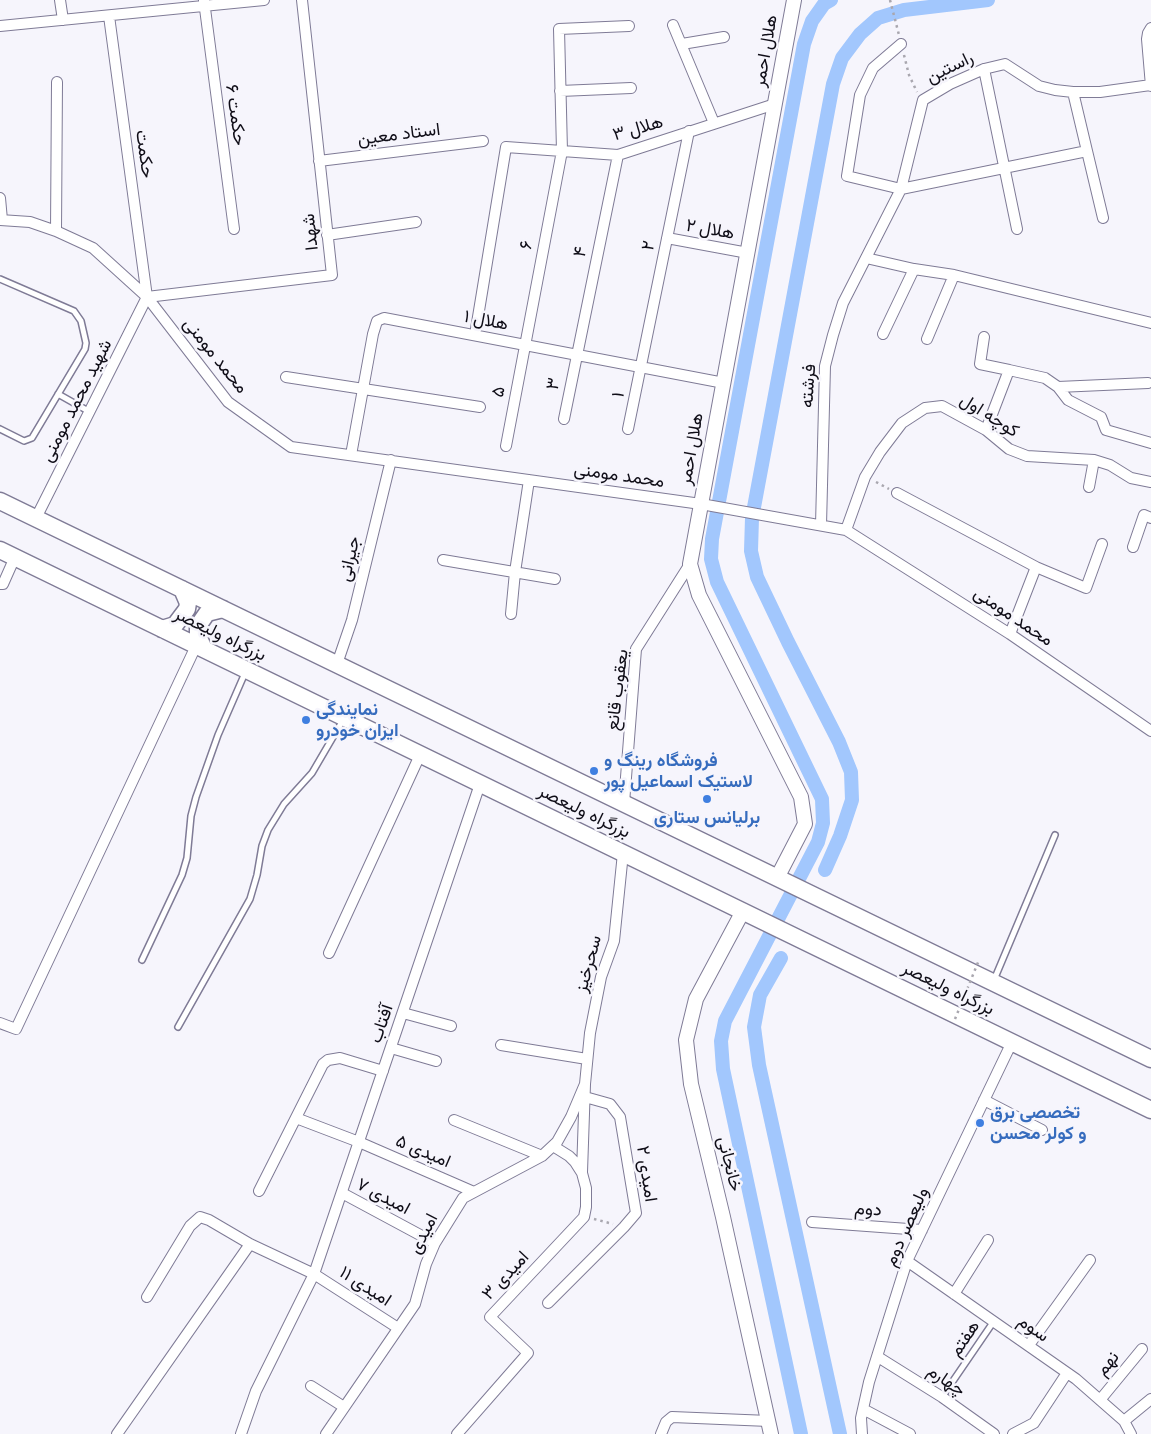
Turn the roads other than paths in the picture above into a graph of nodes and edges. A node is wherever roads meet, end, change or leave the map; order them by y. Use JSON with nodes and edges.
{"nodes":[{"id":1,"x":60,"y":0,"type":"edge"},
{"id":2,"x":264,"y":0,"type":"edge"},
{"id":3,"x":302,"y":0,"type":"edge"},
{"id":4,"x":794,"y":0,"type":"edge"},
{"id":5,"x":204,"y":3,"type":"edge"},
{"id":6,"x":108,"y":16,"type":"junction"},
{"id":7,"x":63,"y":20,"type":"junction"},
{"id":8,"x":673,"y":25,"type":"dead end"},
{"id":9,"x":0,"y":26,"type":"edge"},
{"id":10,"x":629,"y":26,"type":"dead end"},
{"id":11,"x":1151,"y":28,"type":"edge"},
{"id":12,"x":724,"y":37,"type":"dead end"},
{"id":13,"x":682,"y":44,"type":"junction"},
{"id":14,"x":901,"y":44,"type":"road end"},
{"id":15,"x":984,"y":69,"type":"junction"},
{"id":16,"x":57,"y":82,"type":"dead end"},
{"id":17,"x":1151,"y":85,"type":"edge"},
{"id":18,"x":631,"y":88,"type":"dead end"},
{"id":19,"x":560,"y":91,"type":"junction"},
{"id":20,"x":1073,"y":92,"type":"junction"},
{"id":21,"x":775,"y":104,"type":"junction"},
{"id":22,"x":714,"y":123,"type":"junction"},
{"id":23,"x":689,"y":130,"type":"junction"},
{"id":24,"x":483,"y":141,"type":"dead end"},
{"id":25,"x":562,"y":151,"type":"junction"},
{"id":26,"x":1087,"y":151,"type":"junction"},
{"id":27,"x":618,"y":155,"type":"junction"},
{"id":28,"x":319,"y":161,"type":"junction"},
{"id":29,"x":1005,"y":168,"type":"junction"},
{"id":30,"x":901,"y":189,"type":"junction"},
{"id":31,"x":0,"y":198,"type":"edge"},
{"id":32,"x":1103,"y":218,"type":"dead end"},
{"id":33,"x":1,"y":220,"type":"edge"},
{"id":34,"x":416,"y":222,"type":"dead end"},
{"id":35,"x":234,"y":229,"type":"dead end"},
{"id":36,"x":1017,"y":229,"type":"dead end"},
{"id":37,"x":56,"y":231,"type":"junction"},
{"id":38,"x":327,"y":235,"type":"junction"},
{"id":39,"x":667,"y":238,"type":"junction"},
{"id":40,"x":748,"y":253,"type":"junction"},
{"id":41,"x":866,"y":258,"type":"junction"},
{"id":42,"x":914,"y":269,"type":"junction"},
{"id":43,"x":954,"y":276,"type":"junction"},
{"id":44,"x":0,"y":279,"type":"edge"},
{"id":45,"x":147,"y":297,"type":"junction"},
{"id":46,"x":1151,"y":323,"type":"edge"},
{"id":47,"x":883,"y":334,"type":"dead end"},
{"id":48,"x":475,"y":336,"type":"junction"},
{"id":49,"x":984,"y":337,"type":"dead end"},
{"id":50,"x":927,"y":339,"type":"dead end"},
{"id":51,"x":525,"y":345,"type":"junction"},
{"id":52,"x":577,"y":355,"type":"junction"},
{"id":53,"x":641,"y":367,"type":"junction"},
{"id":54,"x":1009,"y":370,"type":"junction"},
{"id":55,"x":286,"y":377,"type":"dead end"},
{"id":56,"x":724,"y":383,"type":"junction"},
{"id":57,"x":1148,"y":383,"type":"dead end"},
{"id":58,"x":1058,"y":387,"type":"junction"},
{"id":59,"x":363,"y":388,"type":"junction"},
{"id":60,"x":58,"y":394,"type":"junction"},
{"id":61,"x":480,"y":407,"type":"dead end"},
{"id":62,"x":90,"y":412,"type":"junction"},
{"id":63,"x":564,"y":419,"type":"dead end"},
{"id":64,"x":0,"y":429,"type":"edge"},
{"id":65,"x":628,"y":429,"type":"dead end"},
{"id":66,"x":986,"y":430,"type":"junction"},
{"id":67,"x":1151,"y":443,"type":"edge"},
{"id":68,"x":506,"y":446,"type":"dead end"},
{"id":69,"x":351,"y":455,"type":"junction"},
{"id":70,"x":390,"y":460,"type":"junction"},
{"id":71,"x":1094,"y":460,"type":"junction"},
{"id":72,"x":529,"y":480,"type":"junction"},
{"id":73,"x":1151,"y":482,"type":"edge"},
{"id":74,"x":1089,"y":487,"type":"dead end"},
{"id":75,"x":897,"y":493,"type":"road end"},
{"id":76,"x":0,"y":501,"type":"edge"},
{"id":77,"x":706,"y":504,"type":"junction"},
{"id":78,"x":36,"y":518,"type":"junction"},
{"id":79,"x":1151,"y":518,"type":"edge"},
{"id":80,"x":821,"y":525,"type":"junction"},
{"id":81,"x":846,"y":530,"type":"junction"},
{"id":82,"x":1102,"y":544,"type":"dead end"},
{"id":83,"x":1133,"y":546,"type":"dead end"},
{"id":84,"x":7,"y":554,"type":"edge"},
{"id":85,"x":443,"y":560,"type":"dead end"},
{"id":86,"x":690,"y":564,"type":"junction"},
{"id":87,"x":1036,"y":567,"type":"junction"},
{"id":88,"x":515,"y":572,"type":"junction"},
{"id":89,"x":555,"y":578,"type":"dead end"},
{"id":90,"x":0,"y":584,"type":"edge"},
{"id":91,"x":182,"y":589,"type":"junction"},
{"id":92,"x":223,"y":609,"type":"junction"},
{"id":93,"x":511,"y":614,"type":"dead end"},
{"id":94,"x":162,"y":629,"type":"junction"},
{"id":95,"x":1010,"y":634,"type":"junction"},
{"id":96,"x":200,"y":647,"type":"junction"},
{"id":97,"x":337,"y":664,"type":"junction"},
{"id":98,"x":246,"y":670,"type":"junction"},
{"id":99,"x":344,"y":717,"type":"junction"},
{"id":100,"x":1151,"y":731,"type":"edge"},
{"id":101,"x":420,"y":754,"type":"junction"},
{"id":102,"x":480,"y":784,"type":"junction"},
{"id":103,"x":624,"y":803,"type":"junction"},
{"id":104,"x":1055,"y":835,"type":"dead end"},
{"id":105,"x":623,"y":853,"type":"junction"},
{"id":106,"x":777,"y":878,"type":"junction"},
{"id":107,"x":743,"y":911,"type":"junction"},
{"id":108,"x":329,"y":953,"type":"dead end"},
{"id":109,"x":142,"y":960,"type":"dead end"},
{"id":110,"x":993,"y":982,"type":"junction"},
{"id":111,"x":402,"y":1013,"type":"junction"},
{"id":112,"x":0,"y":1023,"type":"edge"},
{"id":113,"x":178,"y":1026,"type":"dead end"},
{"id":114,"x":452,"y":1026,"type":"dead end"},
{"id":115,"x":1012,"y":1042,"type":"junction"},
{"id":116,"x":501,"y":1045,"type":"dead end"},
{"id":117,"x":391,"y":1048,"type":"junction"},
{"id":118,"x":587,"y":1059,"type":"junction"},
{"id":119,"x":1151,"y":1059,"type":"edge"},
{"id":120,"x":436,"y":1061,"type":"dead end"},
{"id":121,"x":383,"y":1071,"type":"junction"},
{"id":122,"x":585,"y":1084,"type":"junction"},
{"id":123,"x":585,"y":1097,"type":"junction"},
{"id":124,"x":984,"y":1100,"type":"junction"},
{"id":125,"x":1151,"y":1110,"type":"edge"},
{"id":126,"x":296,"y":1118,"type":"junction"},
{"id":127,"x":454,"y":1120,"type":"dead end"},
{"id":128,"x":1042,"y":1130,"type":"dead end"},
{"id":129,"x":359,"y":1142,"type":"junction"},
{"id":130,"x":553,"y":1146,"type":"junction"},
{"id":131,"x":542,"y":1156,"type":"junction"},
{"id":132,"x":582,"y":1174,"type":"junction"},
{"id":133,"x":259,"y":1191,"type":"dead end"},
{"id":134,"x":474,"y":1192,"type":"junction"},
{"id":135,"x":342,"y":1193,"type":"junction"},
{"id":136,"x":812,"y":1222,"type":"dead end"},
{"id":137,"x":922,"y":1230,"type":"junction"},
{"id":138,"x":988,"y":1240,"type":"dead end"},
{"id":139,"x":436,"y":1243,"type":"junction"},
{"id":140,"x":250,"y":1244,"type":"junction"},
{"id":141,"x":907,"y":1260,"type":"junction"},
{"id":142,"x":1090,"y":1260,"type":"dead end"},
{"id":143,"x":314,"y":1274,"type":"junction"},
{"id":144,"x":954,"y":1294,"type":"junction"},
{"id":145,"x":147,"y":1296,"type":"dead end"},
{"id":146,"x":548,"y":1303,"type":"dead end"},
{"id":147,"x":994,"y":1321,"type":"junction"},
{"id":148,"x":398,"y":1328,"type":"junction"},
{"id":149,"x":1029,"y":1345,"type":"junction"},
{"id":150,"x":1142,"y":1349,"type":"dead end"},
{"id":151,"x":878,"y":1357,"type":"junction"},
{"id":152,"x":1067,"y":1373,"type":"junction"},
{"id":153,"x":311,"y":1386,"type":"dead end"},
{"id":154,"x":942,"y":1397,"type":"junction"},
{"id":155,"x":1151,"y":1399,"type":"edge"},
{"id":156,"x":1100,"y":1400,"type":"junction"},
{"id":157,"x":344,"y":1408,"type":"junction"},
{"id":158,"x":863,"y":1409,"type":"junction"},
{"id":159,"x":1124,"y":1421,"type":"junction"},
{"id":160,"x":770,"y":1428,"type":"edge"},
{"id":161,"x":117,"y":1434,"type":"edge"},
{"id":162,"x":241,"y":1434,"type":"edge"},
{"id":163,"x":326,"y":1434,"type":"edge"},
{"id":164,"x":457,"y":1434,"type":"edge"},
{"id":165,"x":661,"y":1434,"type":"edge"},
{"id":166,"x":862,"y":1434,"type":"edge"},
{"id":167,"x":910,"y":1434,"type":"edge"},
{"id":168,"x":994,"y":1434,"type":"edge"},
{"id":169,"x":1013,"y":1434,"type":"edge"},
{"id":170,"x":1131,"y":1434,"type":"edge"}],
"edges":[{"from":1,"to":7,"type":"street"},
{"from":2,"to":5,"type":"street"},
{"from":3,"to":28,"type":"street","name":"شهدا"},
{"from":4,"to":21,"type":"main road","name":"هلال احمر"},
{"from":5,"to":6,"type":"street"},
{"from":5,"to":35,"type":"street","name":"حکمت ۶"},
{"from":6,"to":7,"type":"street"},
{"from":6,"to":45,"type":"street","name":"حکمت"},
{"from":7,"to":9,"type":"street"},
{"from":8,"to":13,"type":"street"},
{"from":10,"to":19,"type":"street","name":"۶"},
{"from":11,"to":17,"type":"street"},
{"from":12,"to":13,"type":"street"},
{"from":13,"to":22,"type":"street"},
{"from":14,"to":30,"type":"street"},
{"from":15,"to":20,"type":"street","name":"راستین"},
{"from":15,"to":29,"type":"street"},
{"from":15,"to":30,"type":"street","name":"راستین"},
{"from":16,"to":37,"type":"street"},
{"from":17,"to":20,"type":"street","name":"راستین"},
{"from":18,"to":19,"type":"street"},
{"from":19,"to":25,"type":"street","name":"۶"},
{"from":20,"to":26,"type":"street"},
{"from":21,"to":22,"type":"street","name":"هلال ۳"},
{"from":21,"to":40,"type":"main road","name":"هلال احمر"},
{"from":22,"to":23,"type":"street","name":"هلال ۳"},
{"from":23,"to":27,"type":"street","name":"هلال ۳"},
{"from":23,"to":39,"type":"street","name":"۲"},
{"from":24,"to":28,"type":"street","name":"استاد معین"},
{"from":25,"to":27,"type":"street","name":"هلال ۳"},
{"from":25,"to":48,"type":"street","name":"هلال ۳"},
{"from":25,"to":51,"type":"street","name":"۶"},
{"from":26,"to":29,"type":"street"},
{"from":26,"to":32,"type":"street"},
{"from":27,"to":52,"type":"street","name":"۴"},
{"from":28,"to":38,"type":"street","name":"شهدا"},
{"from":29,"to":30,"type":"street"},
{"from":29,"to":36,"type":"street"},
{"from":30,"to":41,"type":"street","name":"راستین"},
{"from":31,"to":33,"type":"street"},
{"from":33,"to":37,"type":"street","name":"محمد مومنی"},
{"from":34,"to":38,"type":"street"},
{"from":37,"to":45,"type":"street","name":"محمد مومنی"},
{"from":38,"to":45,"type":"street","name":"شهدا"},
{"from":39,"to":40,"type":"street","name":"هلال ۲"},
{"from":39,"to":53,"type":"street","name":"۲"},
{"from":40,"to":56,"type":"main road","name":"هلال احمر"},
{"from":41,"to":42,"type":"street"},
{"from":41,"to":80,"type":"street","name":"فرشته"},
{"from":42,"to":43,"type":"street"},
{"from":42,"to":47,"type":"street"},
{"from":43,"to":46,"type":"street"},
{"from":43,"to":50,"type":"street"},
{"from":44,"to":60,"type":"lane"},
{"from":45,"to":62,"type":"street","name":"شهید محمد مومنی"},
{"from":45,"to":69,"type":"street","name":"محمد مومنی"},
{"from":48,"to":51,"type":"street","name":"هلال ۱"},
{"from":48,"to":59,"type":"street","name":"هلال ۱"},
{"from":49,"to":54,"type":"street"},
{"from":51,"to":52,"type":"street","name":"هلال ۱"},
{"from":51,"to":68,"type":"street","name":"۵"},
{"from":52,"to":53,"type":"street","name":"هلال ۱"},
{"from":52,"to":63,"type":"street","name":"۳"},
{"from":53,"to":56,"type":"street","name":"هلال ۱"},
{"from":53,"to":65,"type":"street","name":"۱"},
{"from":54,"to":58,"type":"street"},
{"from":54,"to":66,"type":"street"},
{"from":55,"to":59,"type":"street"},
{"from":56,"to":77,"type":"main road","name":"هلال احمر"},
{"from":57,"to":58,"type":"street"},
{"from":58,"to":67,"type":"street"},
{"from":59,"to":61,"type":"street"},
{"from":59,"to":69,"type":"street","name":"هلال ۱"},
{"from":60,"to":62,"type":"lane"},
{"from":60,"to":64,"type":"lane"},
{"from":62,"to":78,"type":"street","name":"شهید محمد مومنی"},
{"from":66,"to":71,"type":"street","name":"کوچه اول"},
{"from":66,"to":81,"type":"street","name":"کوچه اول"},
{"from":69,"to":70,"type":"street","name":"محمد مومنی"},
{"from":70,"to":72,"type":"street","name":"محمد مومنی"},
{"from":70,"to":97,"type":"street","name":"جیرانی"},
{"from":71,"to":73,"type":"street","name":"کوچه اول"},
{"from":71,"to":74,"type":"street"},
{"from":72,"to":77,"type":"street","name":"محمد مومنی"},
{"from":72,"to":88,"type":"street"},
{"from":75,"to":87,"type":"street"},
{"from":76,"to":78,"type":"highway","name":"بزرگراه ولیعصر"},
{"from":77,"to":80,"type":"street","name":"محمد مومنی"},
{"from":77,"to":86,"type":"main road","name":"هلال احمر"},
{"from":78,"to":91,"type":"highway","name":"بزرگراه ولیعصر"},
{"from":79,"to":83,"type":"street"},
{"from":80,"to":81,"type":"street","name":"محمد مومنی"},
{"from":81,"to":95,"type":"street","name":"محمد مومنی"},
{"from":82,"to":87,"type":"street"},
{"from":84,"to":90,"type":"street"},
{"from":84,"to":94,"type":"highway","name":"بزرگراه ولیعصر"},
{"from":85,"to":88,"type":"street"},
{"from":86,"to":103,"type":"street","name":"یعقوب قانع"},
{"from":86,"to":106,"type":"main road","name":"هلال احمر"},
{"from":87,"to":95,"type":"street"},
{"from":88,"to":89,"type":"street"},
{"from":88,"to":93,"type":"street"},
{"from":91,"to":92,"type":"highway","name":"بزرگراه ولیعصر"},
{"from":91,"to":94,"type":"highway"},
{"from":92,"to":96,"type":"highway"},
{"from":92,"to":97,"type":"highway","name":"بزرگراه ولیعصر"},
{"from":94,"to":96,"type":"highway","name":"بزرگراه ولیعصر"},
{"from":95,"to":100,"type":"street","name":"محمد مومنی"},
{"from":96,"to":98,"type":"highway","name":"بزرگراه ولیعصر"},
{"from":96,"to":112,"type":"street"},
{"from":97,"to":103,"type":"highway","name":"بزرگراه ولیعصر"},
{"from":98,"to":99,"type":"highway","name":"بزرگراه ولیعصر"},
{"from":98,"to":109,"type":"lane"},
{"from":99,"to":101,"type":"highway","name":"بزرگراه ولیعصر"},
{"from":99,"to":113,"type":"lane"},
{"from":101,"to":102,"type":"highway","name":"بزرگراه ولیعصر"},
{"from":101,"to":108,"type":"street"},
{"from":102,"to":105,"type":"highway","name":"بزرگراه ولیعصر"},
{"from":102,"to":111,"type":"street","name":"آفتاب"},
{"from":103,"to":106,"type":"highway","name":"بزرگراه ولیعصر"},
{"from":104,"to":110,"type":"lane"},
{"from":105,"to":107,"type":"highway","name":"بزرگراه ولیعصر"},
{"from":105,"to":118,"type":"street","name":"سحرخیز"},
{"from":106,"to":110,"type":"highway","name":"بزرگراه ولیعصر"},
{"from":107,"to":115,"type":"highway","name":"بزرگراه ولیعصر"},
{"from":107,"to":160,"type":"main road","name":"خانجانی"},
{"from":110,"to":119,"type":"highway","name":"بزرگراه ولیعصر"},
{"from":111,"to":114,"type":"street"},
{"from":111,"to":117,"type":"street","name":"آفتاب"},
{"from":115,"to":124,"type":"street","name":"ولیعصر دوم"},
{"from":115,"to":125,"type":"highway","name":"بزرگراه ولیعصر"},
{"from":116,"to":118,"type":"street"},
{"from":117,"to":120,"type":"street"},
{"from":117,"to":121,"type":"street","name":"آفتاب"},
{"from":118,"to":122,"type":"street","name":"سحرخیز"},
{"from":121,"to":126,"type":"street"},
{"from":121,"to":129,"type":"street","name":"آفتاب"},
{"from":122,"to":123,"type":"street"},
{"from":122,"to":130,"type":"street","name":"امیدی"},
{"from":123,"to":132,"type":"street"},
{"from":123,"to":146,"type":"street","name":"امیدی ۲"},
{"from":124,"to":128,"type":"street"},
{"from":124,"to":137,"type":"street","name":"ولیعصر دوم"},
{"from":126,"to":129,"type":"street","name":"امیدی ۵"},
{"from":126,"to":133,"type":"street"},
{"from":127,"to":131,"type":"street"},
{"from":129,"to":134,"type":"street","name":"امیدی ۵"},
{"from":129,"to":135,"type":"street","name":"آفتاب"},
{"from":130,"to":131,"type":"street","name":"امیدی"},
{"from":130,"to":132,"type":"street"},
{"from":131,"to":134,"type":"street","name":"امیدی"},
{"from":132,"to":164,"type":"street","name":"امیدی ۳"},
{"from":134,"to":139,"type":"street","name":"امیدی"},
{"from":135,"to":139,"type":"street","name":"امیدی ۷"},
{"from":135,"to":143,"type":"street","name":"آفتاب"},
{"from":136,"to":137,"type":"street","name":"دوم"},
{"from":137,"to":141,"type":"street","name":"ولیعصر دوم"},
{"from":138,"to":144,"type":"street"},
{"from":139,"to":148,"type":"street","name":"امیدی"},
{"from":140,"to":143,"type":"street","name":"امیدی ۱۱"},
{"from":140,"to":145,"type":"street","name":"امیدی ۱۱"},
{"from":140,"to":161,"type":"street"},
{"from":141,"to":144,"type":"street","name":"سوم"},
{"from":141,"to":151,"type":"street","name":"ولیعصر دوم"},
{"from":142,"to":149,"type":"street"},
{"from":143,"to":148,"type":"street","name":"امیدی ۱۱"},
{"from":143,"to":162,"type":"street","name":"آفتاب"},
{"from":144,"to":147,"type":"street","name":"سوم"},
{"from":147,"to":149,"type":"street","name":"سوم"},
{"from":147,"to":154,"type":"lane","name":"هفتم"},
{"from":148,"to":157,"type":"street","name":"امیدی"},
{"from":149,"to":152,"type":"street","name":"سوم"},
{"from":150,"to":156,"type":"street","name":"نهم"},
{"from":151,"to":154,"type":"street","name":"چهارم"},
{"from":151,"to":158,"type":"street","name":"ولیعصر دوم"},
{"from":152,"to":156,"type":"street","name":"سوم"},
{"from":152,"to":169,"type":"street"},
{"from":153,"to":157,"type":"street"},
{"from":154,"to":168,"type":"street","name":"چهارم"},
{"from":155,"to":159,"type":"street"},
{"from":156,"to":159,"type":"street","name":"سوم"},
{"from":157,"to":163,"type":"street","name":"امیدی"},
{"from":158,"to":166,"type":"street","name":"ولیعصر دوم"},
{"from":158,"to":167,"type":"street"},
{"from":159,"to":170,"type":"street","name":"سوم"},
{"from":160,"to":165,"type":"street"}]}
